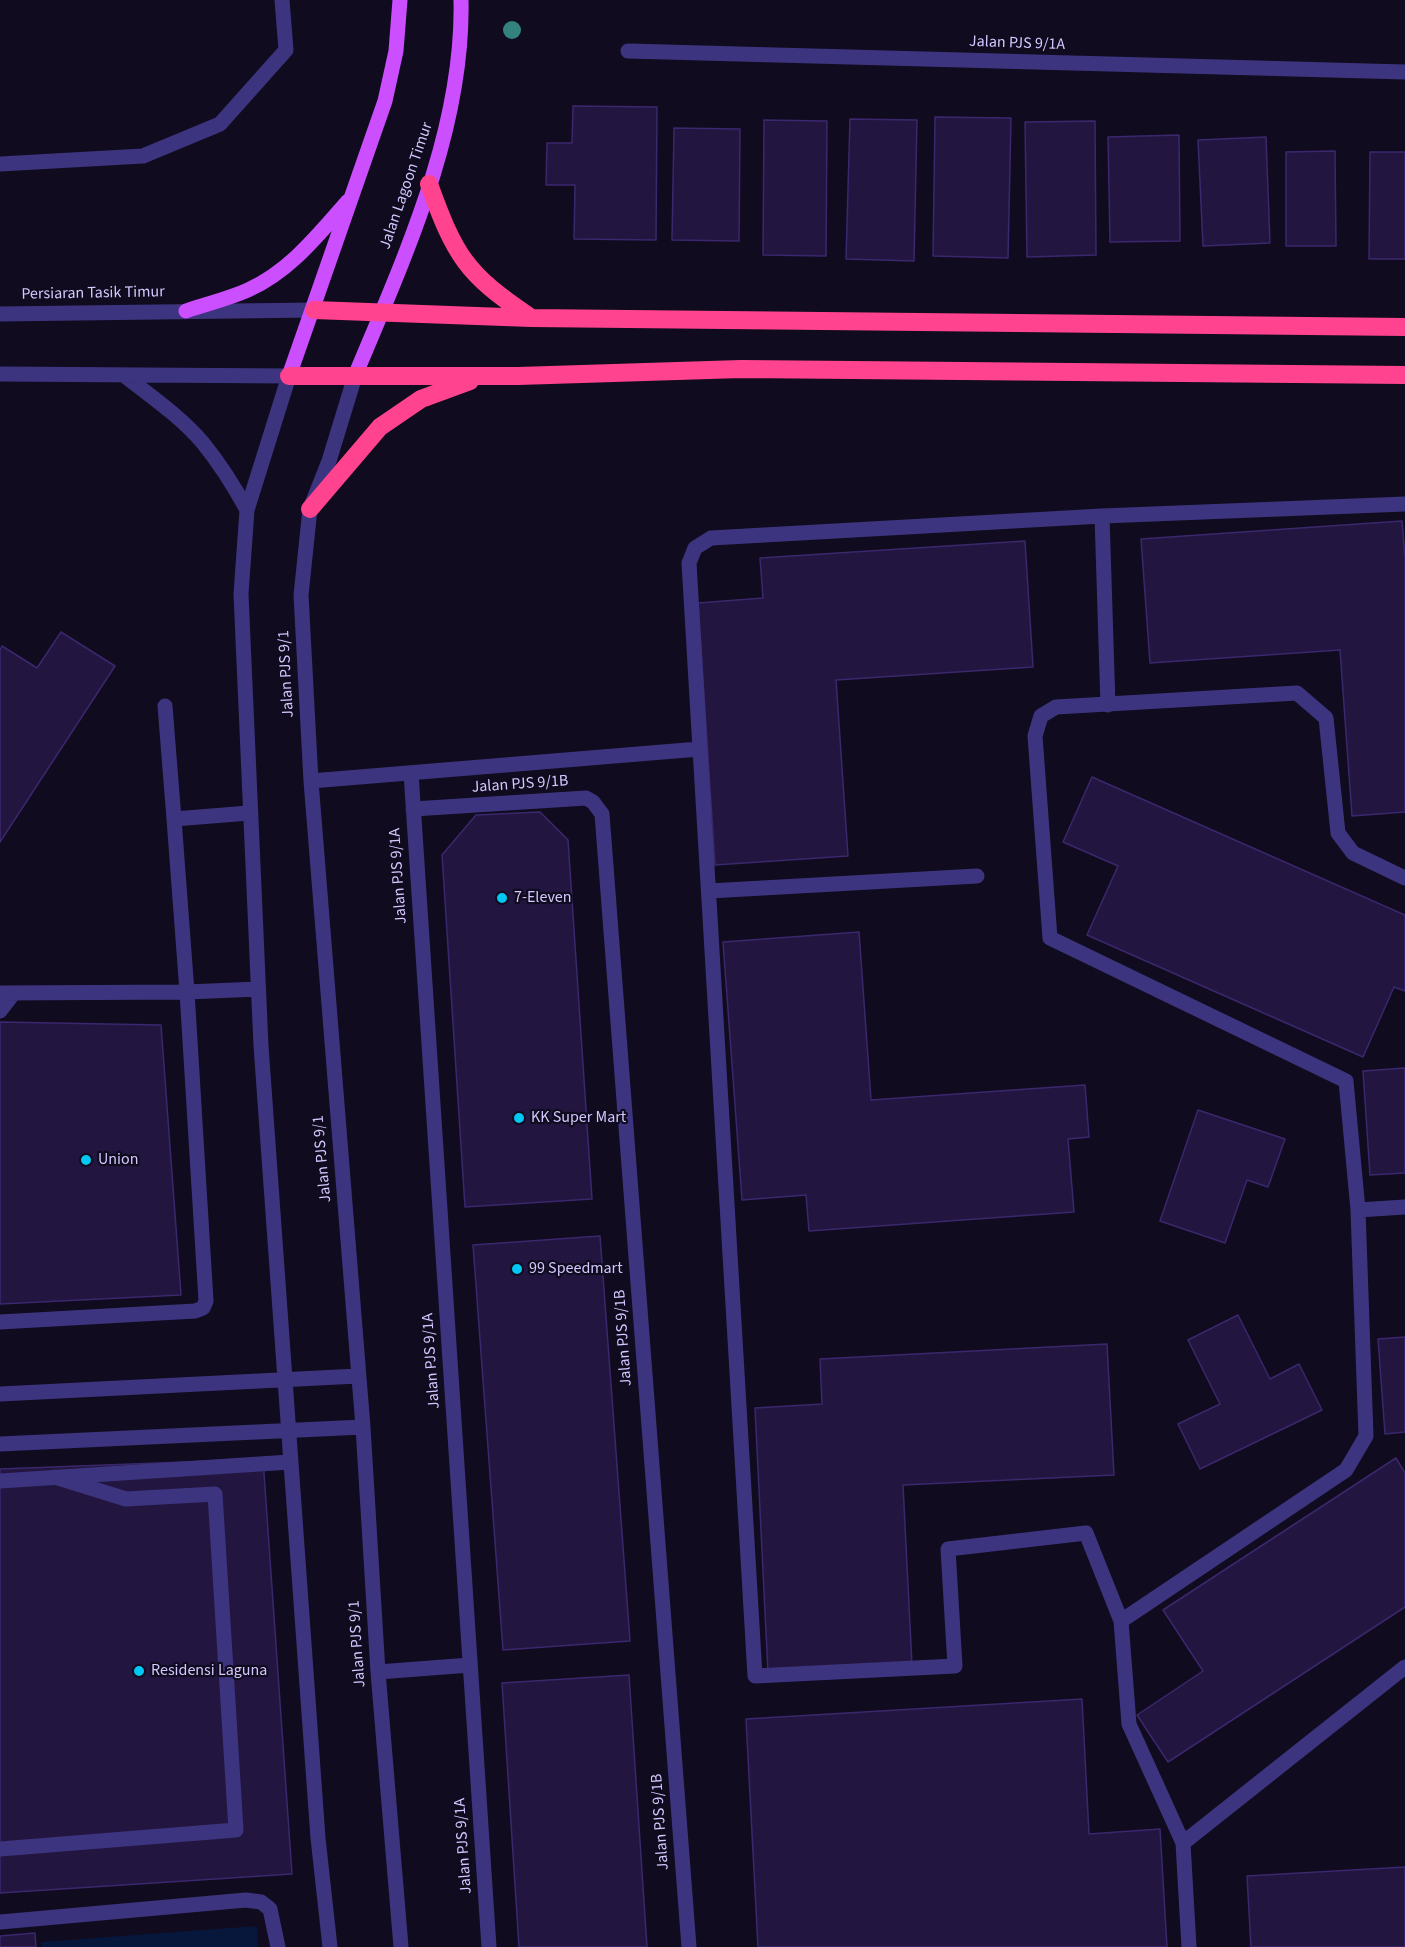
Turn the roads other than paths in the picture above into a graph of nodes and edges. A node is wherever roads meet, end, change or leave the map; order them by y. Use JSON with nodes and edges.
{"nodes":[{"id":1,"x":282,"y":0,"type":"edge"},
{"id":2,"x":400,"y":0,"type":"edge"},
{"id":3,"x":461,"y":0,"type":"edge"},
{"id":4,"x":628,"y":51,"type":"dead end"},
{"id":5,"x":1405,"y":72,"type":"edge"},
{"id":6,"x":0,"y":164,"type":"edge"},
{"id":7,"x":429,"y":184,"type":"junction"},
{"id":8,"x":355,"y":194,"type":"junction"},
{"id":9,"x":314,"y":310,"type":"junction"},
{"id":10,"x":186,"y":311,"type":"junction"},
{"id":11,"x":381,"y":312,"type":"junction"},
{"id":12,"x":0,"y":314,"type":"edge"},
{"id":13,"x":531,"y":318,"type":"junction"},
{"id":14,"x":1405,"y":327,"type":"edge"},
{"id":15,"x":0,"y":374,"type":"edge"},
{"id":16,"x":1405,"y":375,"type":"edge"},
{"id":17,"x":125,"y":376,"type":"junction"},
{"id":18,"x":289,"y":376,"type":"junction"},
{"id":19,"x":355,"y":376,"type":"junction"},
{"id":20,"x":483,"y":377,"type":"junction"},
{"id":21,"x":1405,"y":504,"type":"edge"},
{"id":22,"x":310,"y":509,"type":"junction"},
{"id":23,"x":247,"y":510,"type":"junction"},
{"id":24,"x":1102,"y":516,"type":"junction"},
{"id":25,"x":1108,"y":705,"type":"junction"},
{"id":26,"x":165,"y":706,"type":"dead end"},
{"id":27,"x":699,"y":749,"type":"junction"},
{"id":28,"x":411,"y":773,"type":"junction"},
{"id":29,"x":311,"y":782,"type":"junction"},
{"id":30,"x":413,"y":809,"type":"junction"},
{"id":31,"x":249,"y":813,"type":"junction"},
{"id":32,"x":174,"y":819,"type":"junction"},
{"id":33,"x":977,"y":876,"type":"dead end"},
{"id":34,"x":1405,"y":878,"type":"edge"},
{"id":35,"x":709,"y":891,"type":"junction"},
{"id":36,"x":258,"y":989,"type":"junction"},
{"id":37,"x":7,"y":993,"type":"edge"},
{"id":38,"x":187,"y":993,"type":"junction"},
{"id":39,"x":0,"y":1011,"type":"edge"},
{"id":40,"x":1405,"y":1207,"type":"edge"},
{"id":41,"x":1358,"y":1210,"type":"junction"},
{"id":42,"x":0,"y":1322,"type":"edge"},
{"id":43,"x":358,"y":1376,"type":"junction"},
{"id":44,"x":285,"y":1380,"type":"junction"},
{"id":45,"x":0,"y":1394,"type":"edge"},
{"id":46,"x":363,"y":1427,"type":"junction"},
{"id":47,"x":288,"y":1431,"type":"junction"},
{"id":48,"x":0,"y":1444,"type":"edge"},
{"id":49,"x":290,"y":1462,"type":"junction"},
{"id":50,"x":55,"y":1477,"type":"junction"},
{"id":51,"x":0,"y":1480,"type":"edge"},
{"id":52,"x":1121,"y":1621,"type":"junction"},
{"id":53,"x":470,"y":1665,"type":"junction"},
{"id":54,"x":1405,"y":1667,"type":"edge"},
{"id":55,"x":378,"y":1672,"type":"junction"},
{"id":56,"x":1183,"y":1843,"type":"junction"},
{"id":57,"x":0,"y":1849,"type":"edge"},
{"id":58,"x":0,"y":1922,"type":"edge"},
{"id":59,"x":278,"y":1947,"type":"edge"},
{"id":60,"x":330,"y":1947,"type":"edge"},
{"id":61,"x":401,"y":1947,"type":"edge"},
{"id":62,"x":489,"y":1947,"type":"edge"},
{"id":63,"x":689,"y":1947,"type":"edge"},
{"id":64,"x":1189,"y":1947,"type":"edge"}],
"edges":[{"from":1,"to":6,"type":"street"},
{"from":2,"to":8,"type":"main road"},
{"from":3,"to":7,"type":"main road","name":"Jalan Lagoon Timur"},
{"from":4,"to":5,"type":"street","name":"Jalan PJS 9/1A"},
{"from":7,"to":11,"type":"main road","name":"Jalan Lagoon Timur"},
{"from":7,"to":13,"type":"highway"},
{"from":8,"to":9,"type":"main road"},
{"from":8,"to":10,"type":"main road"},
{"from":9,"to":10,"type":"street","name":"Persiaran Tasik Timur"},
{"from":9,"to":11,"type":"highway"},
{"from":9,"to":18,"type":"main road"},
{"from":10,"to":12,"type":"street","name":"Persiaran Tasik Timur"},
{"from":11,"to":13,"type":"highway"},
{"from":11,"to":19,"type":"main road","name":"Jalan Lagoon Timur"},
{"from":13,"to":14,"type":"highway"},
{"from":15,"to":17,"type":"street"},
{"from":16,"to":20,"type":"highway"},
{"from":17,"to":18,"type":"street"},
{"from":17,"to":23,"type":"street"},
{"from":18,"to":19,"type":"highway"},
{"from":18,"to":23,"type":"street"},
{"from":19,"to":20,"type":"highway"},
{"from":19,"to":22,"type":"street","name":"Jalan PJS 9/1"},
{"from":20,"to":22,"type":"highway"},
{"from":21,"to":24,"type":"street"},
{"from":22,"to":29,"type":"street","name":"Jalan PJS 9/1"},
{"from":23,"to":31,"type":"street"},
{"from":24,"to":25,"type":"street"},
{"from":24,"to":27,"type":"street"},
{"from":25,"to":34,"type":"street"},
{"from":25,"to":41,"type":"street"},
{"from":26,"to":32,"type":"street"},
{"from":27,"to":28,"type":"street"},
{"from":27,"to":35,"type":"street"},
{"from":28,"to":29,"type":"street"},
{"from":28,"to":30,"type":"street","name":"Jalan PJS 9/1A"},
{"from":29,"to":43,"type":"street","name":"Jalan PJS 9/1"},
{"from":30,"to":53,"type":"street","name":"Jalan PJS 9/1A"},
{"from":30,"to":63,"type":"street","name":"Jalan PJS 9/1B"},
{"from":31,"to":32,"type":"street"},
{"from":31,"to":36,"type":"street"},
{"from":32,"to":38,"type":"street"},
{"from":33,"to":35,"type":"street"},
{"from":35,"to":52,"type":"street"},
{"from":36,"to":38,"type":"street"},
{"from":36,"to":44,"type":"street"},
{"from":37,"to":38,"type":"street"},
{"from":37,"to":39,"type":"street"},
{"from":38,"to":42,"type":"street"},
{"from":40,"to":41,"type":"street"},
{"from":41,"to":52,"type":"street"},
{"from":43,"to":44,"type":"street"},
{"from":43,"to":46,"type":"street","name":"Jalan PJS 9/1"},
{"from":44,"to":45,"type":"street"},
{"from":44,"to":47,"type":"street"},
{"from":46,"to":47,"type":"street"},
{"from":46,"to":55,"type":"street","name":"Jalan PJS 9/1"},
{"from":47,"to":48,"type":"street"},
{"from":47,"to":49,"type":"street"},
{"from":49,"to":50,"type":"street"},
{"from":49,"to":60,"type":"street"},
{"from":50,"to":51,"type":"street"},
{"from":50,"to":57,"type":"street"},
{"from":52,"to":56,"type":"street"},
{"from":53,"to":55,"type":"street"},
{"from":53,"to":62,"type":"street","name":"Jalan PJS 9/1A"},
{"from":54,"to":56,"type":"street"},
{"from":55,"to":61,"type":"street","name":"Jalan PJS 9/1"},
{"from":56,"to":64,"type":"street"},
{"from":58,"to":59,"type":"street"}]}
